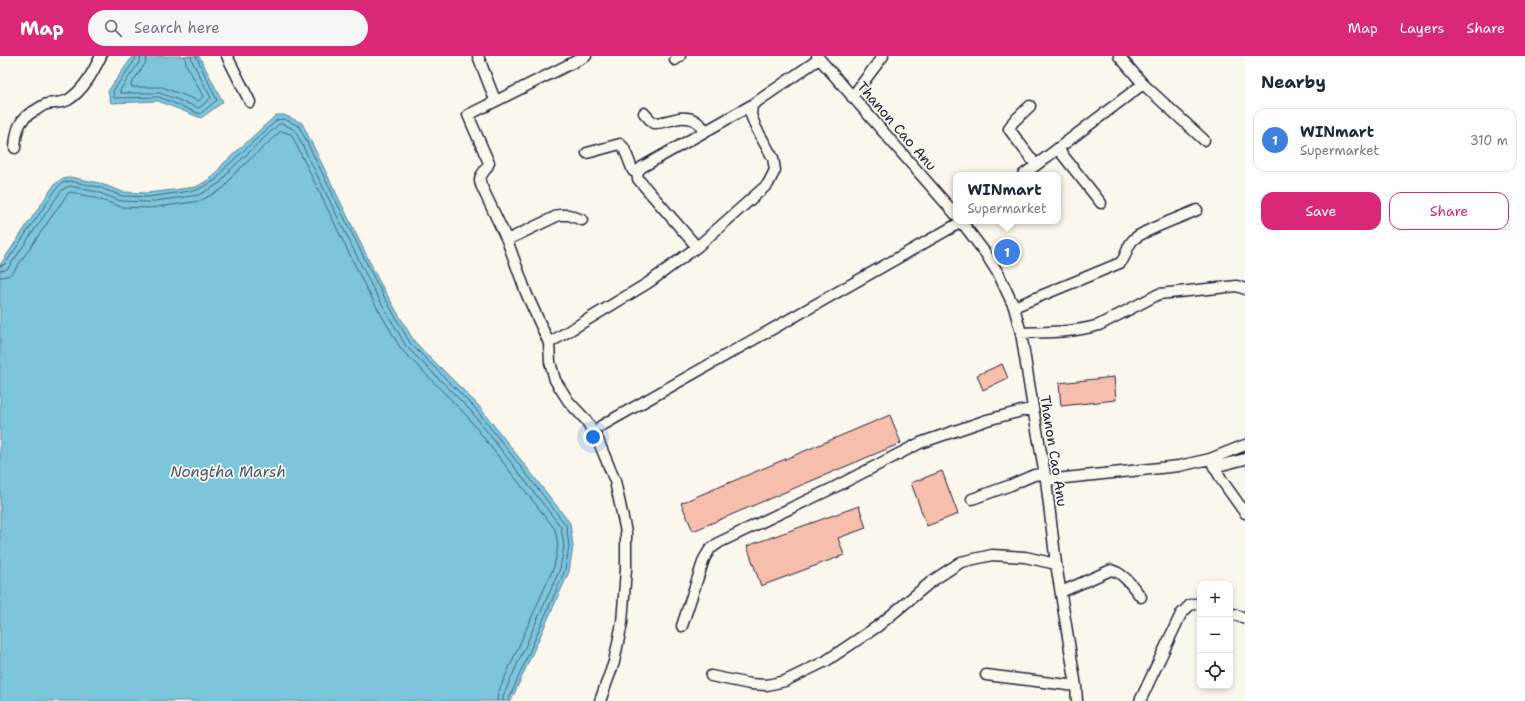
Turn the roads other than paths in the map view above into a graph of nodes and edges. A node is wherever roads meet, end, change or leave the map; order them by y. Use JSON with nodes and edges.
{"nodes":[{"id":1,"x":101,"y":56,"type":"edge"},
{"id":2,"x":227,"y":56,"type":"edge"},
{"id":3,"x":478,"y":56,"type":"edge"},
{"id":4,"x":586,"y":56,"type":"edge"},
{"id":5,"x":883,"y":56,"type":"edge"},
{"id":6,"x":1119,"y":56,"type":"edge"},
{"id":7,"x":818,"y":57,"type":"edge"},
{"id":8,"x":1143,"y":84,"type":"junction"},
{"id":9,"x":852,"y":97,"type":"junction"},
{"id":10,"x":495,"y":100,"type":"junction"},
{"id":11,"x":250,"y":102,"type":"dead end"},
{"id":12,"x":752,"y":105,"type":"junction"},
{"id":13,"x":1030,"y":106,"type":"dead end"},
{"id":14,"x":644,"y":113,"type":"dead end"},
{"id":15,"x":706,"y":130,"type":"junction"},
{"id":16,"x":1204,"y":140,"type":"dead end"},
{"id":17,"x":15,"y":148,"type":"dead end"},
{"id":18,"x":1058,"y":149,"type":"junction"},
{"id":19,"x":587,"y":153,"type":"dead end"},
{"id":20,"x":1036,"y":165,"type":"junction"},
{"id":21,"x":637,"y":172,"type":"junction"},
{"id":22,"x":1027,"y":172,"type":"edge"},
{"id":23,"x":1101,"y":203,"type":"dead end"},
{"id":24,"x":1198,"y":210,"type":"dead end"},
{"id":25,"x":953,"y":212,"type":"edge"},
{"id":26,"x":582,"y":220,"type":"dead end"},
{"id":27,"x":953,"y":224,"type":"edge"},
{"id":28,"x":963,"y":224,"type":"edge"},
{"id":29,"x":507,"y":240,"type":"junction"},
{"id":30,"x":697,"y":247,"type":"junction"},
{"id":31,"x":1245,"y":289,"type":"edge"},
{"id":32,"x":1014,"y":306,"type":"junction"},
{"id":33,"x":1021,"y":333,"type":"junction"},
{"id":34,"x":549,"y":343,"type":"junction"},
{"id":35,"x":1032,"y":408,"type":"junction"},
{"id":36,"x":601,"y":426,"type":"dead end"},
{"id":37,"x":1245,"y":445,"type":"edge"},
{"id":38,"x":1245,"y":459,"type":"edge"},
{"id":39,"x":1212,"y":463,"type":"junction"},
{"id":40,"x":1045,"y":477,"type":"junction"},
{"id":41,"x":972,"y":498,"type":"dead end"},
{"id":42,"x":1245,"y":513,"type":"edge"},
{"id":43,"x":1056,"y":564,"type":"junction"},
{"id":44,"x":1061,"y":592,"type":"junction"},
{"id":45,"x":1141,"y":597,"type":"dead end"},
{"id":46,"x":1197,"y":603,"type":"edge"},
{"id":47,"x":1233,"y":614,"type":"edge"},
{"id":48,"x":1245,"y":618,"type":"edge"},
{"id":49,"x":682,"y":626,"type":"dead end"},
{"id":50,"x":986,"y":675,"type":"dead end"},
{"id":51,"x":711,"y":676,"type":"dead end"},
{"id":52,"x":1076,"y":686,"type":"junction"},
{"id":53,"x":600,"y":701,"type":"edge"},
{"id":54,"x":1077,"y":701,"type":"edge"},
{"id":55,"x":1140,"y":701,"type":"edge"}],
"edges":[{"from":1,"to":17,"type":"street"},
{"from":2,"to":11,"type":"street"},
{"from":3,"to":10,"type":"street"},
{"from":4,"to":10,"type":"street"},
{"from":5,"to":9,"type":"street"},
{"from":6,"to":8,"type":"street"},
{"from":7,"to":9,"type":"street","name":"Thanon Cao Anu"},
{"from":7,"to":12,"type":"street"},
{"from":8,"to":16,"type":"street"},
{"from":8,"to":18,"type":"street"},
{"from":9,"to":25,"type":"street","name":"Thanon Cao Anu"},
{"from":10,"to":29,"type":"street"},
{"from":12,"to":15,"type":"street"},
{"from":12,"to":30,"type":"street"},
{"from":13,"to":20,"type":"street"},
{"from":14,"to":15,"type":"street"},
{"from":15,"to":21,"type":"street"},
{"from":18,"to":20,"type":"street"},
{"from":18,"to":23,"type":"street"},
{"from":19,"to":21,"type":"street"},
{"from":20,"to":22,"type":"street"},
{"from":21,"to":30,"type":"street"},
{"from":24,"to":32,"type":"street"},
{"from":26,"to":29,"type":"street"},
{"from":27,"to":36,"type":"street"},
{"from":28,"to":32,"type":"street","name":"Thanon Cao Anu"},
{"from":29,"to":34,"type":"street"},
{"from":30,"to":34,"type":"street"},
{"from":31,"to":33,"type":"street"},
{"from":32,"to":33,"type":"street","name":"Thanon Cao Anu"},
{"from":33,"to":35,"type":"street","name":"Thanon Cao Anu"},
{"from":34,"to":53,"type":"street"},
{"from":35,"to":40,"type":"street","name":"Thanon Cao Anu"},
{"from":35,"to":49,"type":"street"},
{"from":37,"to":39,"type":"street"},
{"from":38,"to":39,"type":"street"},
{"from":39,"to":40,"type":"street"},
{"from":39,"to":42,"type":"street"},
{"from":40,"to":41,"type":"street"},
{"from":40,"to":43,"type":"street","name":"Thanon Cao Anu"},
{"from":43,"to":44,"type":"street","name":"Thanon Cao Anu"},
{"from":43,"to":51,"type":"street"},
{"from":44,"to":45,"type":"street"},
{"from":44,"to":52,"type":"street","name":"Thanon Cao Anu"},
{"from":46,"to":55,"type":"street"},
{"from":47,"to":48,"type":"street"},
{"from":50,"to":52,"type":"street"},
{"from":52,"to":54,"type":"street","name":"Thanon Cao Anu"}]}
